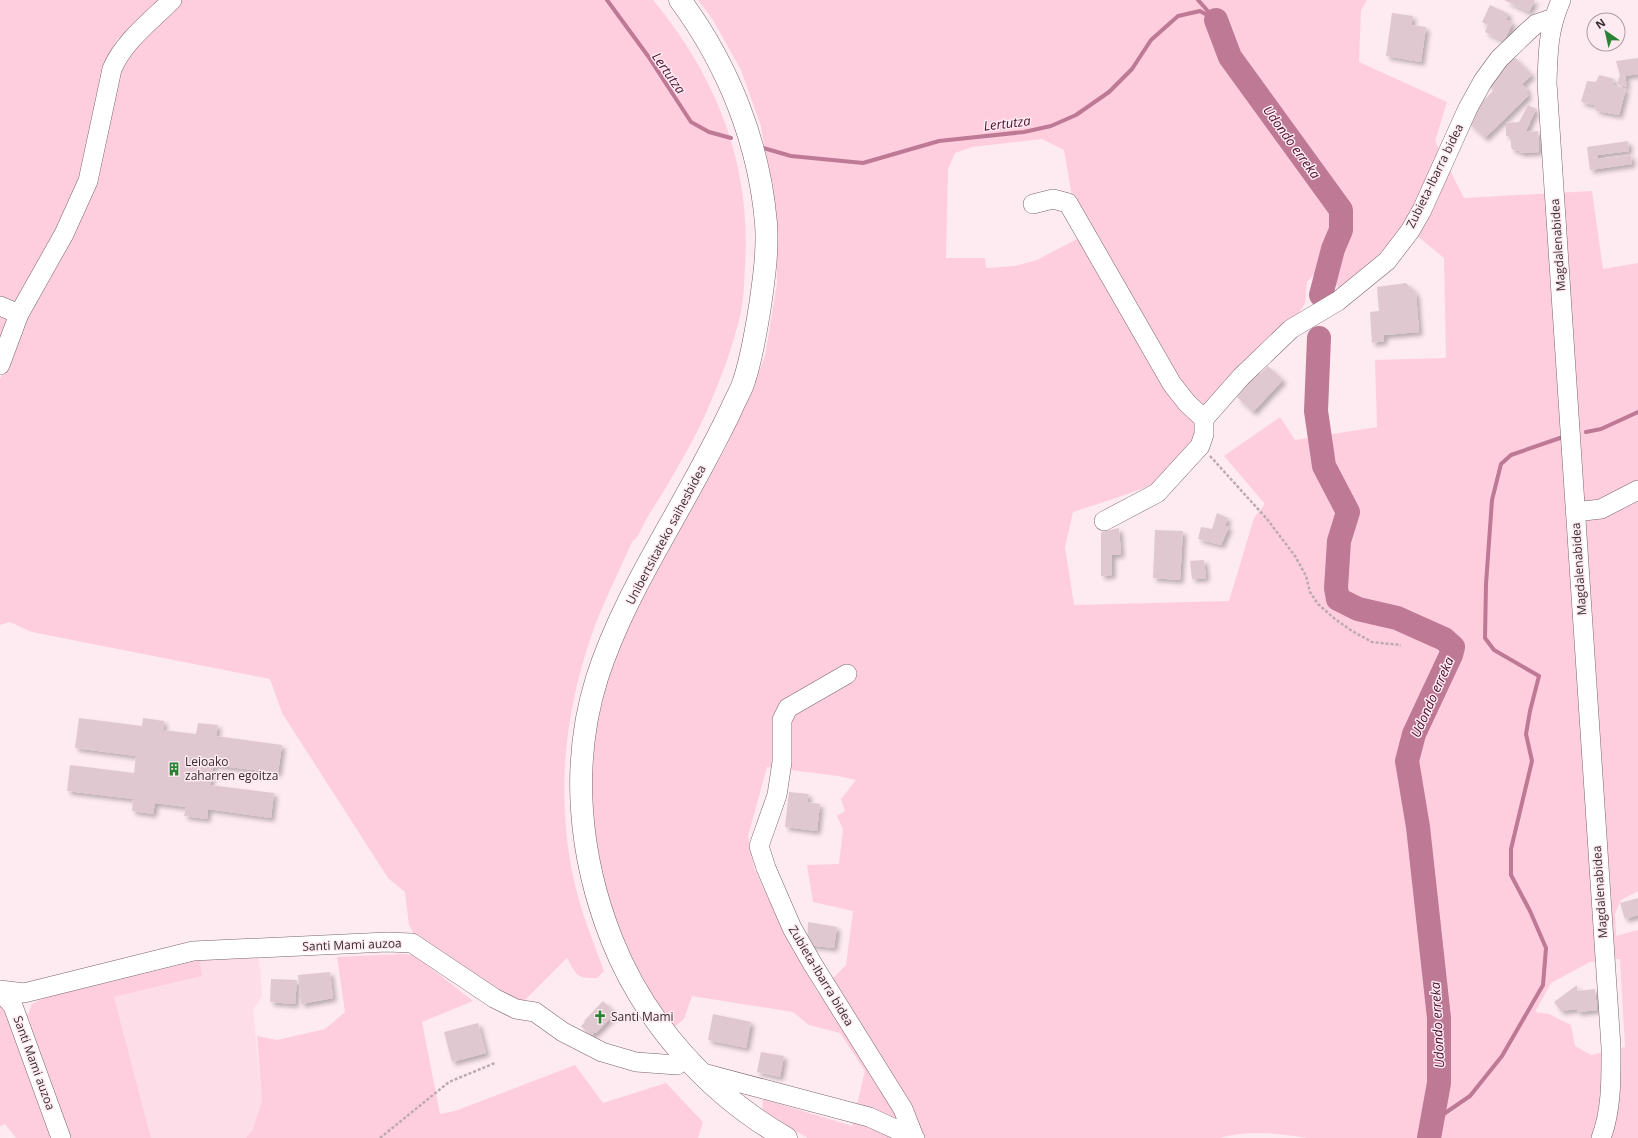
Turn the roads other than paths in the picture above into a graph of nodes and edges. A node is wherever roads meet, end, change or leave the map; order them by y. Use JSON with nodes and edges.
{"nodes":[{"id":1,"x":172,"y":0,"type":"edge"},
{"id":2,"x":664,"y":0,"type":"edge"},
{"id":3,"x":680,"y":0,"type":"edge"},
{"id":4,"x":1561,"y":0,"type":"edge"},
{"id":5,"x":1554,"y":18,"type":"junction"},
{"id":6,"x":1033,"y":204,"type":"dead end"},
{"id":7,"x":0,"y":306,"type":"edge"},
{"id":8,"x":19,"y":314,"type":"junction"},
{"id":9,"x":0,"y":365,"type":"edge"},
{"id":10,"x":1204,"y":419,"type":"junction"},
{"id":11,"x":1638,"y":490,"type":"edge"},
{"id":12,"x":1576,"y":512,"type":"junction"},
{"id":13,"x":1104,"y":521,"type":"dead end"},
{"id":14,"x":847,"y":674,"type":"dead end"},
{"id":15,"x":0,"y":990,"type":"edge"},
{"id":16,"x":677,"y":1065,"type":"junction"},
{"id":17,"x":699,"y":1072,"type":"junction"},
{"id":18,"x":61,"y":1138,"type":"edge"},
{"id":19,"x":764,"y":1138,"type":"edge"},
{"id":20,"x":786,"y":1138,"type":"edge"},
{"id":21,"x":915,"y":1138,"type":"edge"},
{"id":22,"x":1601,"y":1138,"type":"edge"}],
"edges":[{"from":1,"to":8,"type":"street"},
{"from":2,"to":16,"type":"main road","name":"Unibertsitateko saihesbidea"},
{"from":3,"to":17,"type":"main road","name":"Unibertsitateko saihesbidea"},
{"from":4,"to":5,"type":"street","name":"Magdalenabidea"},
{"from":5,"to":10,"type":"street","name":"Zubieta-Ibarra bidea"},
{"from":5,"to":12,"type":"street","name":"Magdalenabidea"},
{"from":6,"to":10,"type":"street"},
{"from":7,"to":8,"type":"street"},
{"from":8,"to":9,"type":"street"},
{"from":10,"to":13,"type":"street"},
{"from":11,"to":12,"type":"street"},
{"from":12,"to":22,"type":"street","name":"Magdalenabidea"},
{"from":14,"to":21,"type":"street","name":"Zubieta-Ibarra bidea"},
{"from":15,"to":16,"type":"street","name":"Santi Mami auzoa"},
{"from":15,"to":18,"type":"street","name":"Santi Mami auzoa"},
{"from":16,"to":19,"type":"main road","name":"Unibertsitateko saihesbidea"},
{"from":17,"to":20,"type":"main road","name":"Unibertsitateko saihesbidea"},
{"from":17,"to":21,"type":"street"}]}
